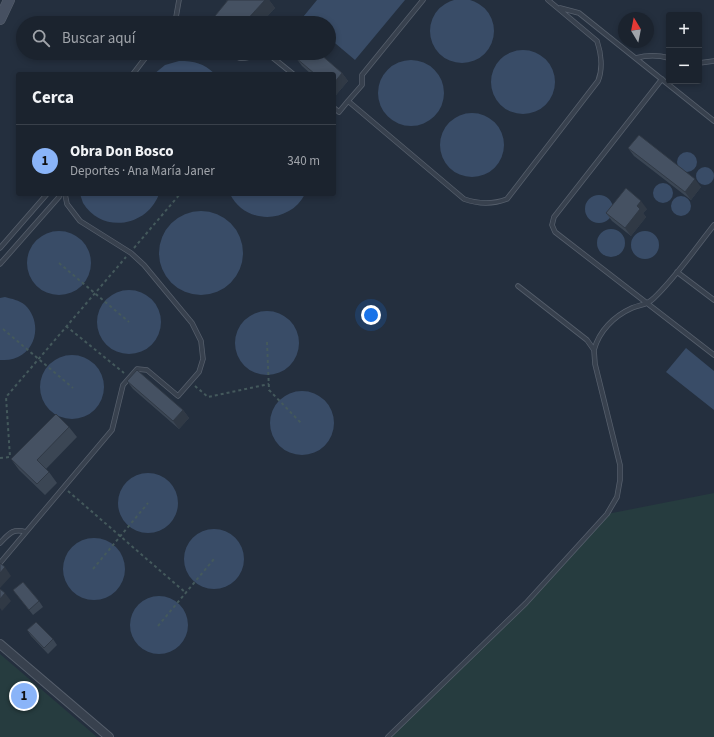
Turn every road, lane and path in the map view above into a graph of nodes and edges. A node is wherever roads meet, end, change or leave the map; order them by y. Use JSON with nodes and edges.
{"nodes":[{"id":1,"x":9,"y":0,"type":"edge"},
{"id":2,"x":179,"y":0,"type":"edge"},
{"id":3,"x":423,"y":0,"type":"edge"},
{"id":4,"x":548,"y":0,"type":"edge"},
{"id":5,"x":557,"y":8,"type":"junction"},
{"id":6,"x":176,"y":16,"type":"edge"},
{"id":7,"x":0,"y":19,"type":"edge"},
{"id":8,"x":636,"y":58,"type":"junction"},
{"id":9,"x":666,"y":58,"type":"edge"},
{"id":10,"x":144,"y":60,"type":"edge"},
{"id":11,"x":276,"y":60,"type":"edge"},
{"id":12,"x":714,"y":61,"type":"edge"},
{"id":13,"x":702,"y":63,"type":"edge"},
{"id":14,"x":135,"y":72,"type":"edge"},
{"id":15,"x":291,"y":72,"type":"edge"},
{"id":16,"x":662,"y":79,"type":"junction"},
{"id":17,"x":348,"y":101,"type":"junction"},
{"id":18,"x":336,"y":110,"type":"edge"},
{"id":19,"x":714,"y":121,"type":"edge"},
{"id":20,"x":44,"y":196,"type":"edge"},
{"id":21,"x":59,"y":196,"type":"edge"},
{"id":22,"x":65,"y":196,"type":"edge"},
{"id":23,"x":178,"y":196,"type":"edge"},
{"id":24,"x":714,"y":225,"type":"edge"},
{"id":25,"x":0,"y":248,"type":"edge"},
{"id":26,"x":130,"y":252,"type":"junction"},
{"id":27,"x":59,"y":262,"type":"dead end"},
{"id":28,"x":0,"y":264,"type":"edge"},
{"id":29,"x":677,"y":272,"type":"junction"},
{"id":30,"x":518,"y":286,"type":"dead end"},
{"id":31,"x":95,"y":293,"type":"junction"},
{"id":32,"x":714,"y":300,"type":"edge"},
{"id":33,"x":648,"y":304,"type":"junction"},
{"id":34,"x":129,"y":322,"type":"dead end"},
{"id":35,"x":66,"y":326,"type":"junction"},
{"id":36,"x":3,"y":329,"type":"dead end"},
{"id":37,"x":267,"y":342,"type":"dead end"},
{"id":38,"x":594,"y":350,"type":"junction"},
{"id":39,"x":714,"y":355,"type":"edge"},
{"id":40,"x":38,"y":359,"type":"junction"},
{"id":41,"x":129,"y":378,"type":"junction"},
{"id":42,"x":190,"y":383,"type":"junction"},
{"id":43,"x":269,"y":384,"type":"junction"},
{"id":44,"x":73,"y":388,"type":"dead end"},
{"id":45,"x":302,"y":424,"type":"dead end"},
{"id":46,"x":0,"y":458,"type":"edge"},
{"id":47,"x":64,"y":487,"type":"junction"},
{"id":48,"x":148,"y":503,"type":"dead end"},
{"id":49,"x":26,"y":532,"type":"junction"},
{"id":50,"x":120,"y":536,"type":"junction"},
{"id":51,"x":0,"y":543,"type":"edge"},
{"id":52,"x":214,"y":559,"type":"dead end"},
{"id":53,"x":0,"y":562,"type":"edge"},
{"id":54,"x":93,"y":569,"type":"dead end"},
{"id":55,"x":186,"y":592,"type":"junction"},
{"id":56,"x":158,"y":626,"type":"dead end"},
{"id":57,"x":0,"y":644,"type":"edge"},
{"id":58,"x":109,"y":737,"type":"edge"},
{"id":59,"x":388,"y":737,"type":"edge"}],
"edges":[{"from":1,"to":7,"type":"street"},
{"from":2,"to":6,"type":"lane"},
{"from":3,"to":17,"type":"lane"},
{"from":4,"to":5,"type":"lane"},
{"from":5,"to":8,"type":"lane"},
{"from":5,"to":17,"type":"lane"},
{"from":8,"to":9,"type":"lane"},
{"from":8,"to":16,"type":"lane"},
{"from":10,"to":14,"type":"lane"},
{"from":11,"to":15,"type":"lane"},
{"from":12,"to":13,"type":"lane"},
{"from":16,"to":19,"type":"lane"},
{"from":16,"to":33,"type":"lane"},
{"from":17,"to":18,"type":"lane"},
{"from":20,"to":25,"type":"lane"},
{"from":21,"to":28,"type":"lane"},
{"from":22,"to":26,"type":"lane"},
{"from":23,"to":26,"type":"path"},
{"from":24,"to":29,"type":"lane"},
{"from":26,"to":31,"type":"path"},
{"from":26,"to":42,"type":"lane"},
{"from":27,"to":31,"type":"path"},
{"from":29,"to":32,"type":"lane"},
{"from":29,"to":33,"type":"lane"},
{"from":30,"to":38,"type":"lane"},
{"from":31,"to":34,"type":"path"},
{"from":31,"to":35,"type":"path"},
{"from":33,"to":38,"type":"lane"},
{"from":33,"to":39,"type":"lane"},
{"from":35,"to":40,"type":"path"},
{"from":35,"to":41,"type":"path"},
{"from":36,"to":40,"type":"path"},
{"from":37,"to":43,"type":"path"},
{"from":38,"to":59,"type":"lane"},
{"from":40,"to":44,"type":"path"},
{"from":40,"to":46,"type":"path"},
{"from":41,"to":42,"type":"lane"},
{"from":41,"to":47,"type":"lane"},
{"from":42,"to":43,"type":"path"},
{"from":43,"to":45,"type":"path"},
{"from":47,"to":49,"type":"lane"},
{"from":47,"to":50,"type":"path"},
{"from":48,"to":50,"type":"path"},
{"from":49,"to":51,"type":"lane"},
{"from":49,"to":53,"type":"lane"},
{"from":50,"to":54,"type":"path"},
{"from":50,"to":55,"type":"path"},
{"from":52,"to":55,"type":"path"},
{"from":55,"to":56,"type":"path"},
{"from":57,"to":58,"type":"street"}]}
